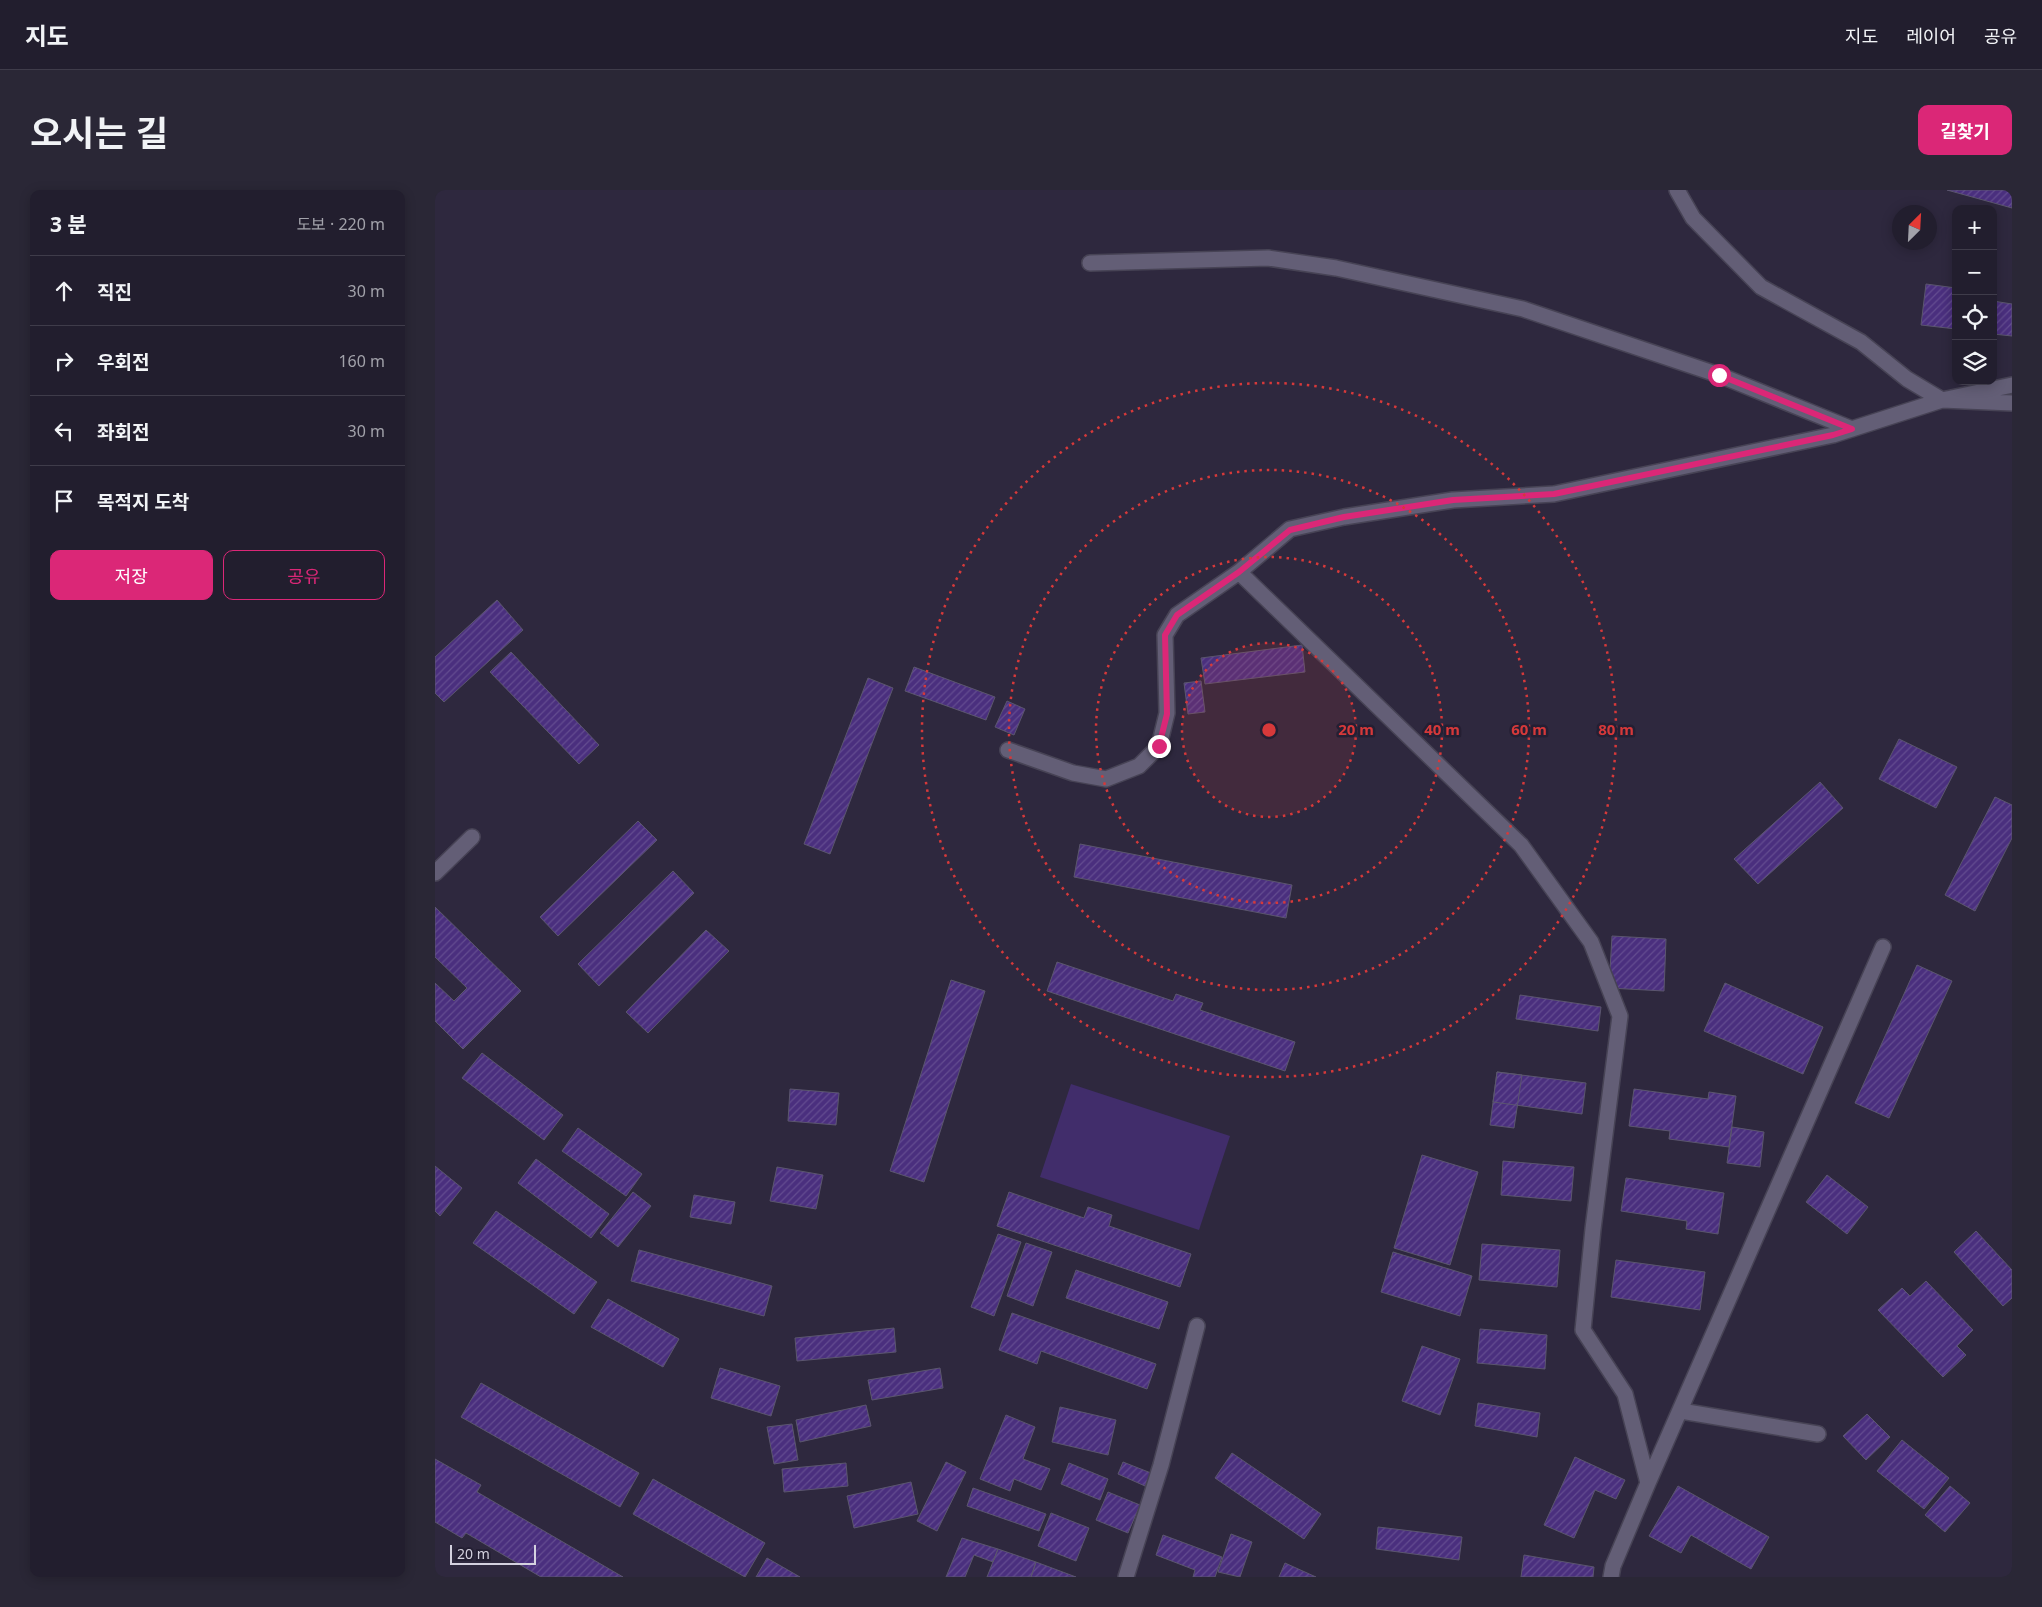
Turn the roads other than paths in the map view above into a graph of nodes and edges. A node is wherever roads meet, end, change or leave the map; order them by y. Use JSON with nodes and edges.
{"nodes":[{"id":1,"x":1677,"y":190,"type":"edge"},
{"id":2,"x":1091,"y":263,"type":"dead end"},
{"id":3,"x":2012,"y":385,"type":"edge"},
{"id":4,"x":1943,"y":400,"type":"junction"},
{"id":5,"x":2012,"y":403,"type":"edge"},
{"id":6,"x":1852,"y":429,"type":"junction"},
{"id":7,"x":1239,"y":572,"type":"junction"},
{"id":8,"x":1008,"y":750,"type":"dead end"},
{"id":9,"x":472,"y":838,"type":"dead end"},
{"id":10,"x":435,"y":874,"type":"edge"},
{"id":11,"x":1883,"y":947,"type":"dead end"},
{"id":12,"x":1197,"y":1326,"type":"dead end"},
{"id":13,"x":1681,"y":1411,"type":"junction"},
{"id":14,"x":1818,"y":1434,"type":"dead end"},
{"id":15,"x":1648,"y":1482,"type":"junction"},
{"id":16,"x":1126,"y":1577,"type":"edge"},
{"id":17,"x":1611,"y":1577,"type":"edge"}],
"edges":[{"from":1,"to":4,"type":"street"},
{"from":2,"to":6,"type":"street"},
{"from":3,"to":4,"type":"street"},
{"from":4,"to":5,"type":"street"},
{"from":4,"to":6,"type":"street"},
{"from":6,"to":7,"type":"street"},
{"from":7,"to":8,"type":"street"},
{"from":7,"to":15,"type":"street"},
{"from":9,"to":10,"type":"street"},
{"from":11,"to":13,"type":"street"},
{"from":12,"to":16,"type":"street"},
{"from":13,"to":14,"type":"street"},
{"from":13,"to":15,"type":"street"},
{"from":15,"to":17,"type":"street"}]}
